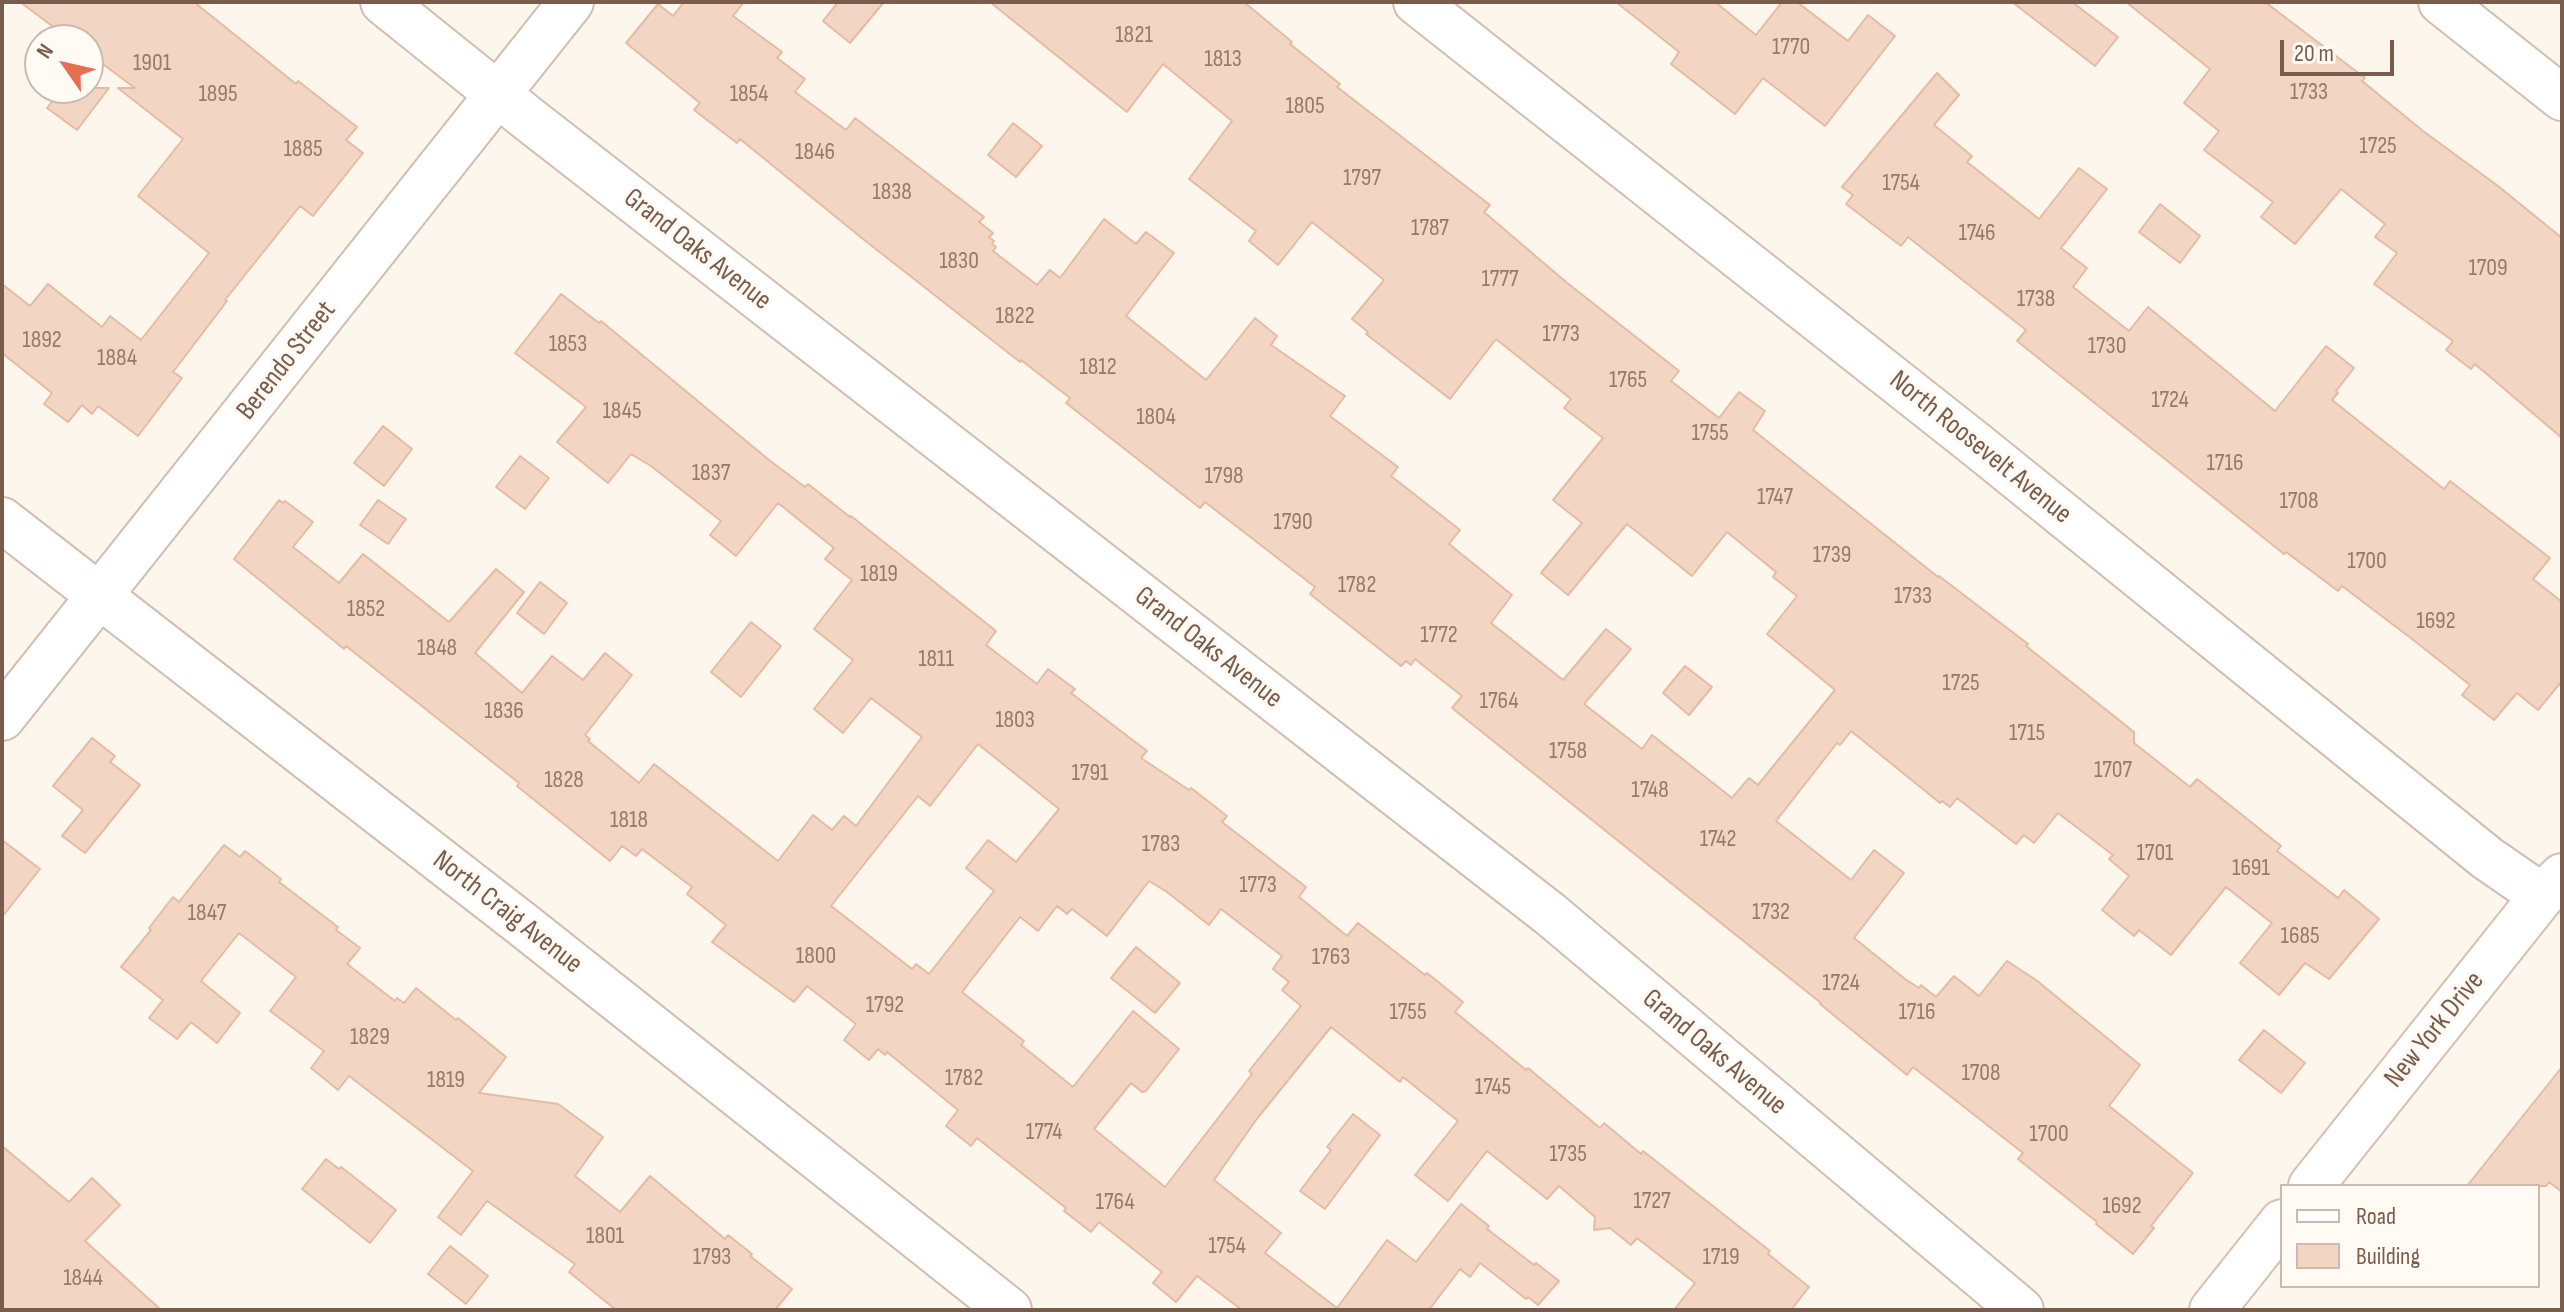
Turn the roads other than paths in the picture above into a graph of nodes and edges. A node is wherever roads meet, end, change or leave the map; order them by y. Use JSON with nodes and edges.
{"nodes":[{"id":1,"x":383,"y":2,"type":"edge"},
{"id":2,"x":571,"y":2,"type":"edge"},
{"id":3,"x":1416,"y":2,"type":"edge"},
{"id":4,"x":2441,"y":2,"type":"edge"},
{"id":5,"x":498,"y":95,"type":"junction"},
{"id":6,"x":2562,"y":98,"type":"edge"},
{"id":7,"x":2,"y":520,"type":"edge"},
{"id":8,"x":99,"y":597,"type":"junction"},
{"id":9,"x":2,"y":718,"type":"edge"},
{"id":10,"x":2552,"y":886,"type":"edge"},
{"id":11,"x":2313,"y":1184,"type":"edge"},
{"id":12,"x":2280,"y":1225,"type":"edge"},
{"id":13,"x":2215,"y":1309,"type":"edge"},
{"id":14,"x":1009,"y":1310,"type":"edge"},
{"id":15,"x":2021,"y":1310,"type":"edge"}],
"edges":[{"from":1,"to":5,"type":"street","name":"Grand Oaks Avenue"},
{"from":2,"to":5,"type":"street","name":"Berendo Street"},
{"from":3,"to":10,"type":"street","name":"North Roosevelt Avenue"},
{"from":4,"to":6,"type":"street"},
{"from":5,"to":8,"type":"street","name":"Berendo Street"},
{"from":5,"to":15,"type":"street","name":"Grand Oaks Avenue"},
{"from":7,"to":8,"type":"street","name":"North Craig Avenue"},
{"from":8,"to":9,"type":"street","name":"Berendo Street"},
{"from":8,"to":14,"type":"street","name":"North Craig Avenue"},
{"from":10,"to":11,"type":"street","name":"New York Drive"},
{"from":12,"to":13,"type":"street"}]}
